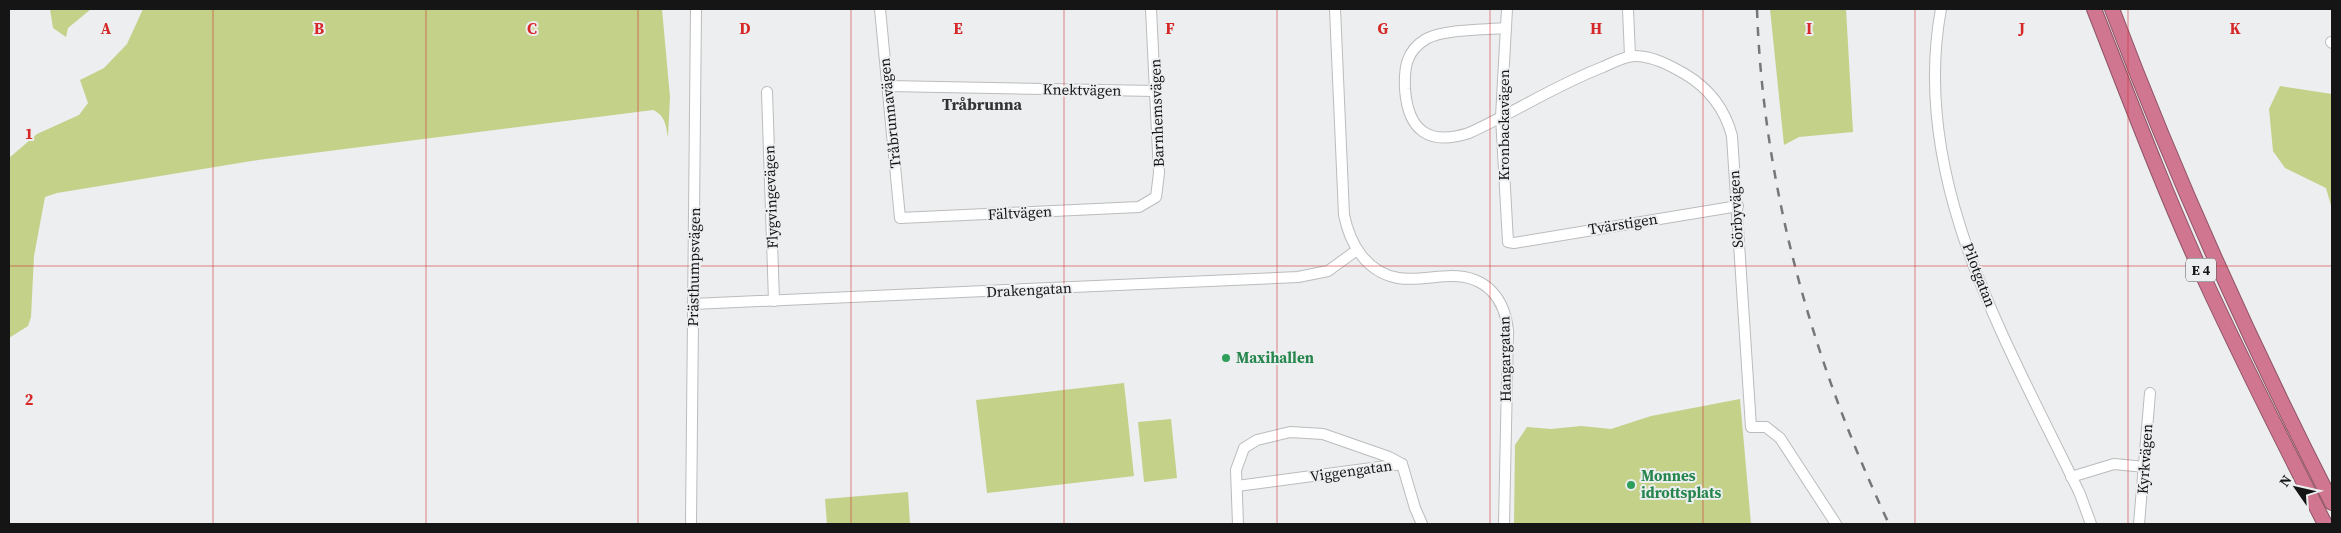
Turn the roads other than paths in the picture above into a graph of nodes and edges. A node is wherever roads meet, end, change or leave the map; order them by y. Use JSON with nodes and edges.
{"nodes":[{"id":1,"x":696,"y":9,"type":"edge"},
{"id":2,"x":880,"y":9,"type":"edge"},
{"id":3,"x":1151,"y":9,"type":"edge"},
{"id":4,"x":1335,"y":9,"type":"edge"},
{"id":5,"x":1507,"y":9,"type":"edge"},
{"id":6,"x":1628,"y":9,"type":"edge"},
{"id":7,"x":1941,"y":9,"type":"edge"},
{"id":8,"x":2094,"y":9,"type":"edge"},
{"id":9,"x":2112,"y":9,"type":"edge"},
{"id":10,"x":1506,"y":28,"type":"junction"},
{"id":11,"x":1630,"y":56,"type":"junction"},
{"id":12,"x":888,"y":86,"type":"junction"},
{"id":13,"x":1156,"y":91,"type":"junction"},
{"id":14,"x":767,"y":92,"type":"dead end"},
{"id":15,"x":1501,"y":117,"type":"junction"},
{"id":16,"x":1738,"y":206,"type":"junction"},
{"id":17,"x":1139,"y":207,"type":"joint"},
{"id":18,"x":900,"y":218,"type":"joint"},
{"id":19,"x":1508,"y":242,"type":"joint"},
{"id":20,"x":1357,"y":250,"type":"junction"},
{"id":21,"x":774,"y":301,"type":"junction"},
{"id":22,"x":693,"y":304,"type":"junction"},
{"id":23,"x":2150,"y":393,"type":"dead end"},
{"id":24,"x":1402,"y":464,"type":"junction"},
{"id":25,"x":2145,"y":467,"type":"junction"},
{"id":26,"x":2071,"y":477,"type":"junction"},
{"id":27,"x":1237,"y":486,"type":"junction"},
{"id":28,"x":2332,"y":503,"type":"edge"},
{"id":29,"x":691,"y":524,"type":"edge"},
{"id":30,"x":1238,"y":524,"type":"edge"},
{"id":31,"x":1422,"y":524,"type":"edge"},
{"id":32,"x":1504,"y":524,"type":"edge"},
{"id":33,"x":1836,"y":524,"type":"edge"},
{"id":34,"x":2091,"y":524,"type":"edge"},
{"id":35,"x":2139,"y":524,"type":"edge"},
{"id":36,"x":2325,"y":524,"type":"edge"}],
"edges":[{"from":1,"to":22,"type":"street","name":"Prästhumpsvägen"},
{"from":2,"to":12,"type":"street","name":"Tråbrunnavägen"},
{"from":3,"to":13,"type":"street","name":"Barnhemsvägen"},
{"from":4,"to":20,"type":"street","name":"Hangargatan"},
{"from":5,"to":10,"type":"street","name":"Kronbackavägen"},
{"from":6,"to":11,"type":"street"},
{"from":7,"to":26,"type":"street","name":"Pilotgatan"},
{"from":8,"to":36,"type":"highway","number":"E 4"},
{"from":9,"to":28,"type":"highway","number":"E 4"},
{"from":10,"to":15,"type":"street","name":"Kronbackavägen"},
{"from":10,"to":15,"type":"street"},
{"from":11,"to":15,"type":"street"},
{"from":11,"to":16,"type":"street","name":"Sörbyvägen"},
{"from":12,"to":13,"type":"street","name":"Knektvägen"},
{"from":12,"to":18,"type":"street","name":"Tråbrunnavägen"},
{"from":13,"to":17,"type":"street","name":"Barnhemsvägen"},
{"from":14,"to":21,"type":"street","name":"Flygvingevägen"},
{"from":15,"to":19,"type":"street","name":"Kronbackavägen"},
{"from":16,"to":19,"type":"street","name":"Tvärstigen"},
{"from":16,"to":33,"type":"street","name":"Sörbyvägen"},
{"from":17,"to":18,"type":"street","name":"Fältvägen"},
{"from":20,"to":21,"type":"street","name":"Drakengatan"},
{"from":20,"to":32,"type":"street","name":"Hangargatan"},
{"from":21,"to":22,"type":"street","name":"Drakengatan"},
{"from":22,"to":29,"type":"street","name":"Prästhumpsvägen"},
{"from":23,"to":25,"type":"street","name":"Kyrkvägen"},
{"from":24,"to":27,"type":"street","name":"Viggengatan"},
{"from":24,"to":27,"type":"street"},
{"from":24,"to":31,"type":"street","name":"Viggengatan"},
{"from":25,"to":26,"type":"street"},
{"from":25,"to":35,"type":"street","name":"Kyrkvägen"},
{"from":26,"to":34,"type":"street","name":"Pilotgatan"},
{"from":27,"to":30,"type":"street"}]}
